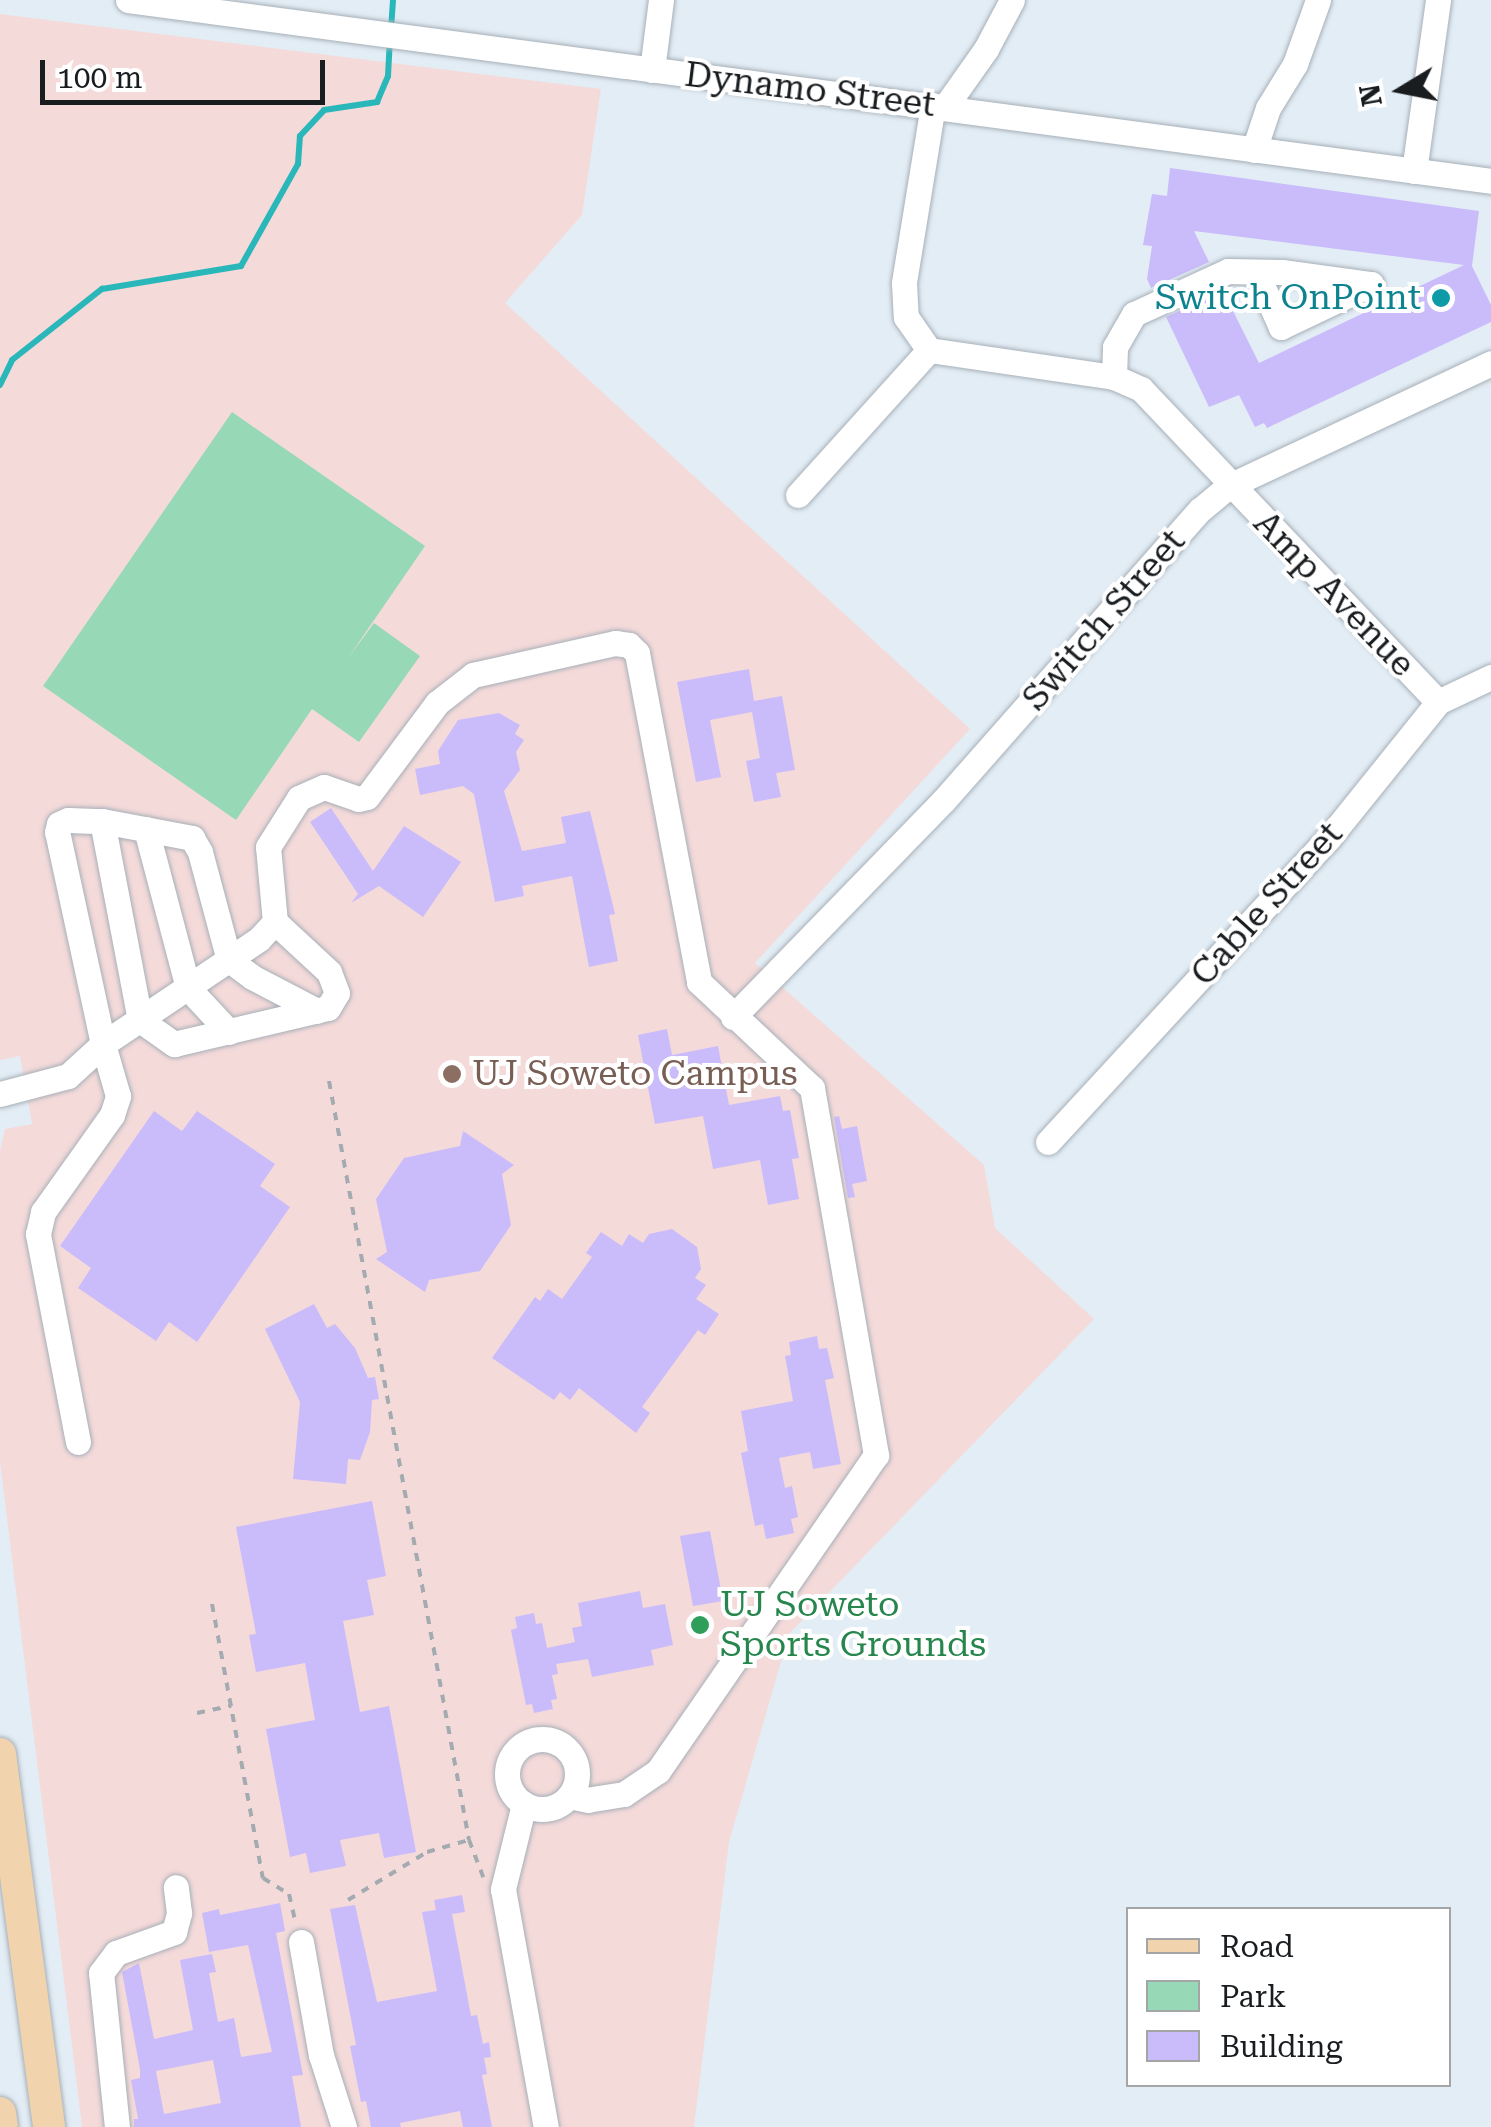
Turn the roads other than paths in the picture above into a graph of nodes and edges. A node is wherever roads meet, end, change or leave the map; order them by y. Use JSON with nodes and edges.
{"nodes":[{"id":1,"x":128,"y":0,"type":"edge"},
{"id":2,"x":661,"y":0,"type":"edge"},
{"id":3,"x":1012,"y":0,"type":"edge"},
{"id":4,"x":1318,"y":0,"type":"edge"},
{"id":5,"x":1438,"y":0,"type":"edge"},
{"id":6,"x":200,"y":4,"type":"edge"},
{"id":7,"x":652,"y":70,"type":"junction"},
{"id":8,"x":939,"y":106,"type":"junction"},
{"id":9,"x":1254,"y":150,"type":"junction"},
{"id":10,"x":1414,"y":171,"type":"junction"},
{"id":11,"x":1491,"y":181,"type":"edge"},
{"id":12,"x":1256,"y":272,"type":"dead end"},
{"id":13,"x":929,"y":350,"type":"junction"},
{"id":14,"x":1491,"y":364,"type":"edge"},
{"id":15,"x":1114,"y":377,"type":"junction"},
{"id":16,"x":1229,"y":486,"type":"junction"},
{"id":17,"x":798,"y":495,"type":"dead end"},
{"id":18,"x":1491,"y":677,"type":"edge"},
{"id":19,"x":1438,"y":702,"type":"junction"},
{"id":20,"x":102,"y":821,"type":"junction"},
{"id":21,"x":146,"y":829,"type":"junction"},
{"id":22,"x":275,"y":922,"type":"junction"},
{"id":23,"x":229,"y":960,"type":"junction"},
{"id":24,"x":188,"y":988,"type":"junction"},
{"id":25,"x":317,"y":1011,"type":"junction"},
{"id":26,"x":733,"y":1016,"type":"junction"},
{"id":27,"x":140,"y":1020,"type":"junction"},
{"id":28,"x":229,"y":1032,"type":"junction"},
{"id":29,"x":103,"y":1044,"type":"junction"},
{"id":30,"x":68,"y":1076,"type":"junction"},
{"id":31,"x":0,"y":1094,"type":"edge"},
{"id":32,"x":0,"y":1110,"type":"edge"},
{"id":33,"x":1048,"y":1142,"type":"dead end"},
{"id":34,"x":78,"y":1442,"type":"dead end"},
{"id":35,"x":0,"y":1754,"type":"edge"},
{"id":36,"x":570,"y":1796,"type":"junction"},
{"id":37,"x":524,"y":1804,"type":"junction"},
{"id":38,"x":176,"y":1888,"type":"dead end"},
{"id":39,"x":301,"y":1942,"type":"road end"},
{"id":40,"x":0,"y":2113,"type":"edge"},
{"id":41,"x":2,"y":2127,"type":"edge"},
{"id":42,"x":48,"y":2127,"type":"edge"},
{"id":43,"x":117,"y":2127,"type":"edge"},
{"id":44,"x":344,"y":2127,"type":"edge"},
{"id":45,"x":546,"y":2127,"type":"edge"}],
"edges":[{"from":1,"to":6,"type":"street","name":"Dynamo Street"},
{"from":2,"to":7,"type":"street"},
{"from":3,"to":8,"type":"street"},
{"from":4,"to":9,"type":"street"},
{"from":5,"to":10,"type":"street"},
{"from":6,"to":7,"type":"street","name":"Dynamo Street"},
{"from":7,"to":8,"type":"street","name":"Dynamo Street"},
{"from":8,"to":9,"type":"street","name":"Dynamo Street"},
{"from":8,"to":13,"type":"street"},
{"from":9,"to":10,"type":"street","name":"Dynamo Street"},
{"from":10,"to":11,"type":"street","name":"Dynamo Street"},
{"from":12,"to":15,"type":"street"},
{"from":13,"to":15,"type":"street"},
{"from":13,"to":17,"type":"street"},
{"from":14,"to":16,"type":"street","name":"Switch Street"},
{"from":15,"to":16,"type":"street","name":"Amp Avenue"},
{"from":16,"to":19,"type":"street","name":"Amp Avenue"},
{"from":16,"to":26,"type":"street","name":"Switch Street"},
{"from":18,"to":19,"type":"street","name":"Cable Street"},
{"from":19,"to":33,"type":"street","name":"Cable Street"},
{"from":20,"to":21,"type":"street"},
{"from":20,"to":27,"type":"street"},
{"from":20,"to":29,"type":"street"},
{"from":21,"to":23,"type":"street"},
{"from":21,"to":24,"type":"street"},
{"from":22,"to":23,"type":"street"},
{"from":22,"to":25,"type":"street"},
{"from":22,"to":26,"type":"street"},
{"from":23,"to":24,"type":"street"},
{"from":23,"to":25,"type":"street"},
{"from":24,"to":27,"type":"street"},
{"from":24,"to":28,"type":"street"},
{"from":25,"to":28,"type":"street"},
{"from":26,"to":36,"type":"street"},
{"from":27,"to":28,"type":"street"},
{"from":27,"to":29,"type":"street"},
{"from":29,"to":30,"type":"street"},
{"from":29,"to":34,"type":"street"},
{"from":30,"to":31,"type":"street"},
{"from":30,"to":32,"type":"street"},
{"from":35,"to":42,"type":"main road"},
{"from":36,"to":37,"type":"street"},
{"from":36,"to":37,"type":"street"},
{"from":37,"to":45,"type":"street"},
{"from":38,"to":43,"type":"street"},
{"from":39,"to":44,"type":"street"},
{"from":40,"to":41,"type":"main road"}]}
